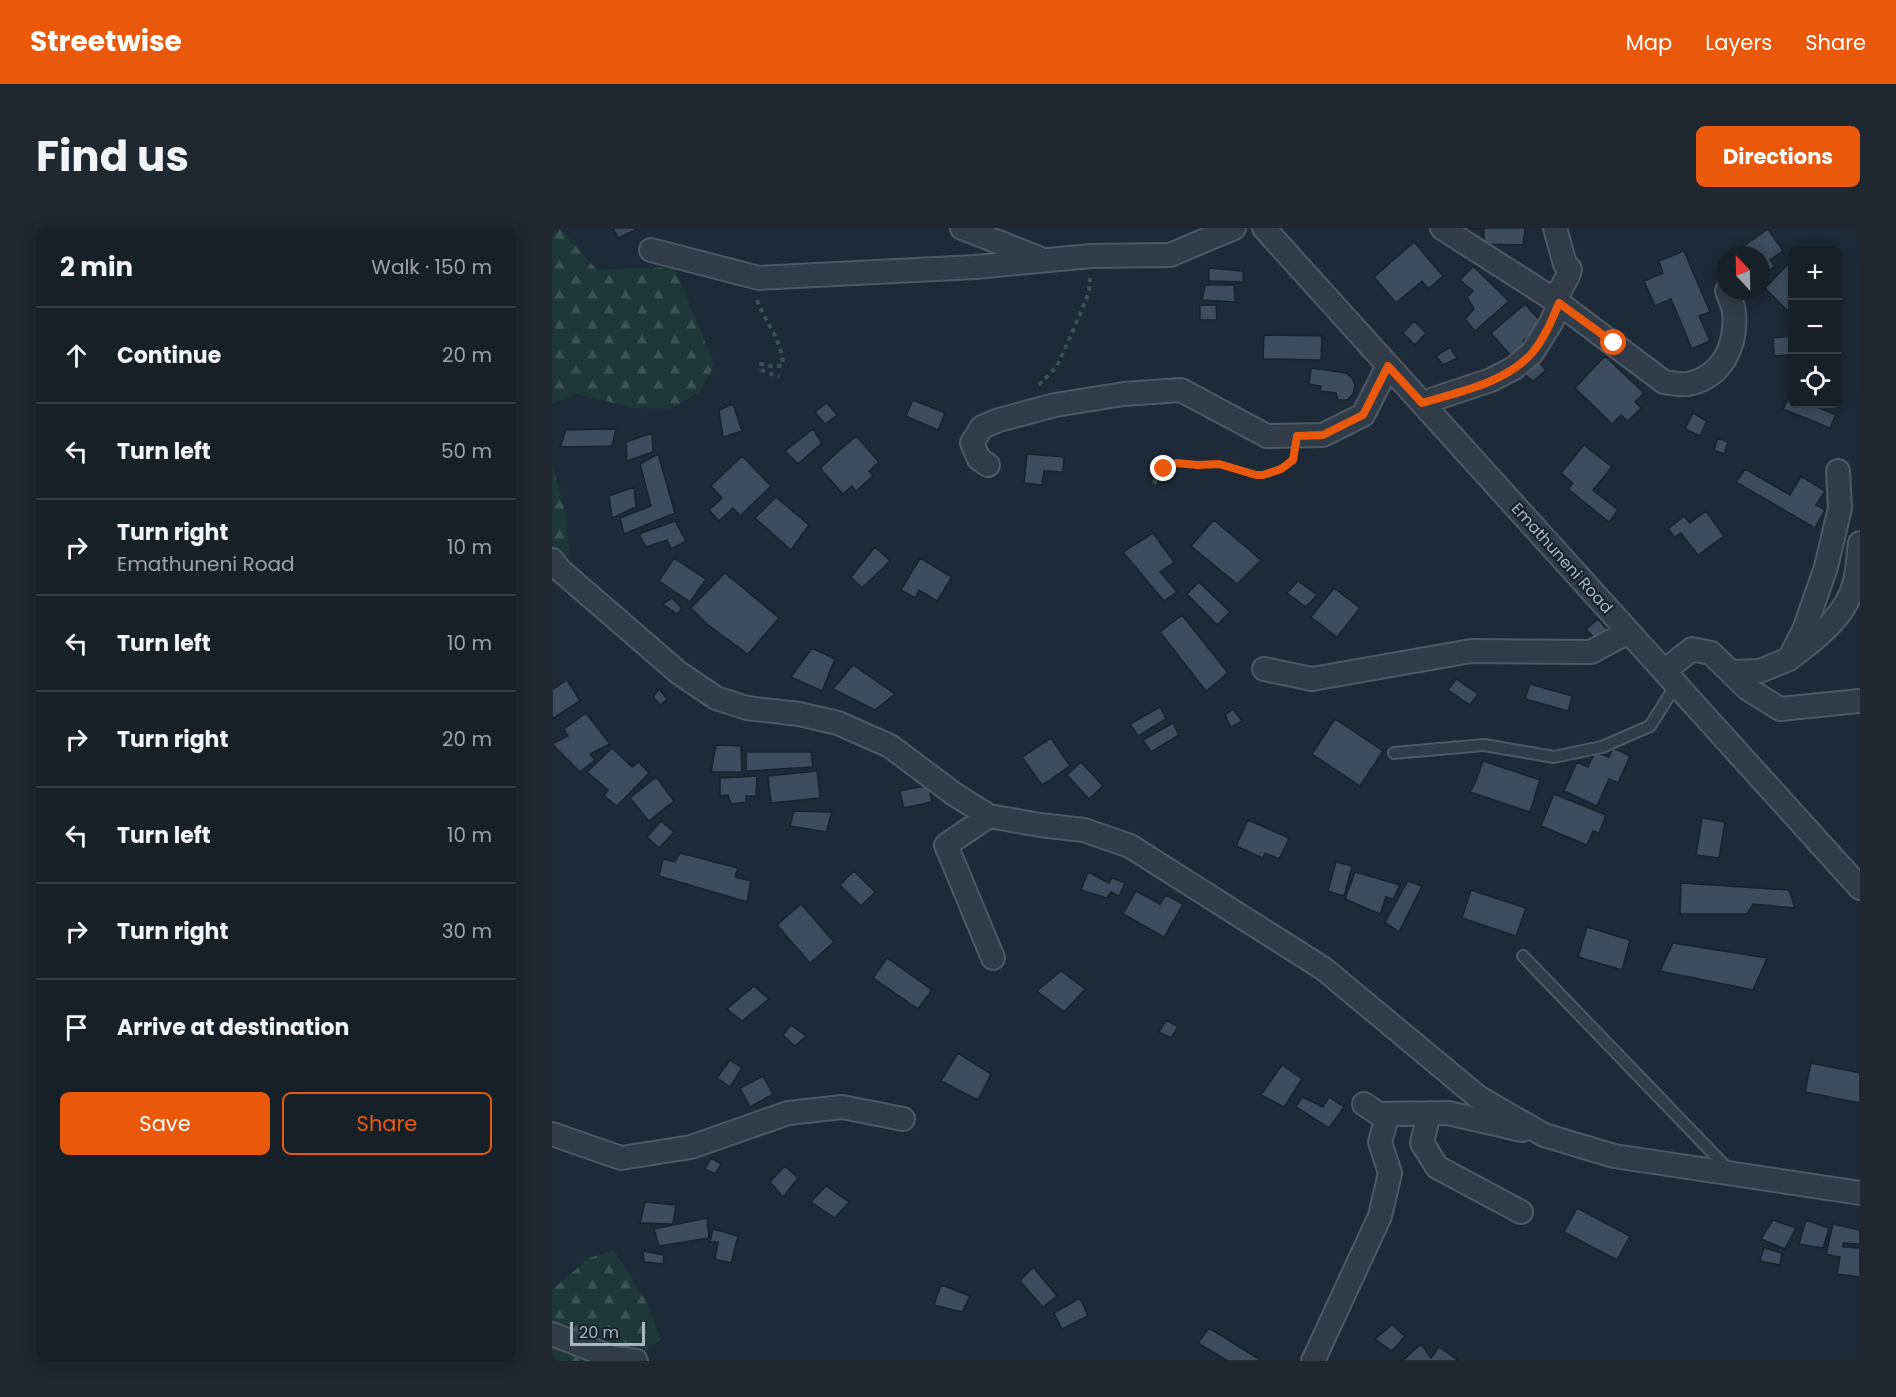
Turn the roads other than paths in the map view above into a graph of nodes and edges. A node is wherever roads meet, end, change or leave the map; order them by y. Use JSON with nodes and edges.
{"nodes":[{"id":1,"x":962,"y":228,"type":"edge"},
{"id":2,"x":1234,"y":228,"type":"edge"},
{"id":3,"x":1264,"y":228,"type":"edge"},
{"id":4,"x":1442,"y":228,"type":"edge"},
{"id":5,"x":1555,"y":228,"type":"edge"},
{"id":6,"x":651,"y":250,"type":"dead end"},
{"id":7,"x":1043,"y":260,"type":"junction"},
{"id":8,"x":1730,"y":300,"type":"edge"},
{"id":9,"x":1559,"y":303,"type":"junction"},
{"id":10,"x":1388,"y":366,"type":"junction"},
{"id":11,"x":1422,"y":403,"type":"junction"},
{"id":12,"x":988,"y":465,"type":"dead end"},
{"id":13,"x":1838,"y":471,"type":"dead end"},
{"id":14,"x":1860,"y":543,"type":"edge"},
{"id":15,"x":552,"y":560,"type":"edge"},
{"id":16,"x":1629,"y":632,"type":"junction"},
{"id":17,"x":1790,"y":659,"type":"junction"},
{"id":18,"x":1264,"y":669,"type":"dead end"},
{"id":19,"x":1731,"y":672,"type":"junction"},
{"id":20,"x":1670,"y":678,"type":"junction"},
{"id":21,"x":1860,"y":701,"type":"edge"},
{"id":22,"x":1394,"y":753,"type":"dead end"},
{"id":23,"x":989,"y":816,"type":"junction"},
{"id":24,"x":1860,"y":888,"type":"edge"},
{"id":25,"x":1523,"y":956,"type":"dead end"},
{"id":26,"x":993,"y":958,"type":"dead end"},
{"id":27,"x":1364,"y":1104,"type":"dead end"},
{"id":28,"x":1429,"y":1113,"type":"junction"},
{"id":29,"x":1388,"y":1114,"type":"junction"},
{"id":30,"x":903,"y":1119,"type":"dead end"},
{"id":31,"x":552,"y":1134,"type":"edge"},
{"id":32,"x":1544,"y":1135,"type":"junction"},
{"id":33,"x":1733,"y":1174,"type":"junction"},
{"id":34,"x":1860,"y":1193,"type":"edge"},
{"id":35,"x":1521,"y":1212,"type":"dead end"},
{"id":36,"x":552,"y":1334,"type":"edge"},
{"id":37,"x":636,"y":1361,"type":"edge"},
{"id":38,"x":1312,"y":1361,"type":"edge"}],
"edges":[{"from":1,"to":7,"type":"street"},
{"from":2,"to":7,"type":"street"},
{"from":3,"to":10,"type":"street","name":"Emathuneni Road"},
{"from":4,"to":9,"type":"street"},
{"from":5,"to":9,"type":"street"},
{"from":6,"to":7,"type":"street"},
{"from":8,"to":9,"type":"street"},
{"from":9,"to":11,"type":"street"},
{"from":10,"to":11,"type":"street","name":"Emathuneni Road"},
{"from":10,"to":12,"type":"street"},
{"from":11,"to":16,"type":"street","name":"Emathuneni Road"},
{"from":13,"to":17,"type":"street"},
{"from":14,"to":17,"type":"street"},
{"from":15,"to":23,"type":"street"},
{"from":16,"to":18,"type":"street"},
{"from":16,"to":20,"type":"street","name":"Emathuneni Road"},
{"from":17,"to":19,"type":"street"},
{"from":19,"to":20,"type":"street"},
{"from":19,"to":21,"type":"street"},
{"from":20,"to":22,"type":"lane"},
{"from":20,"to":24,"type":"street","name":"Emathuneni Road"},
{"from":23,"to":26,"type":"street"},
{"from":23,"to":32,"type":"street"},
{"from":25,"to":33,"type":"lane"},
{"from":27,"to":29,"type":"street"},
{"from":28,"to":29,"type":"street"},
{"from":28,"to":32,"type":"street"},
{"from":28,"to":35,"type":"street"},
{"from":29,"to":38,"type":"street"},
{"from":30,"to":31,"type":"street"},
{"from":32,"to":33,"type":"street"},
{"from":33,"to":34,"type":"street"},
{"from":36,"to":37,"type":"street"}]}
